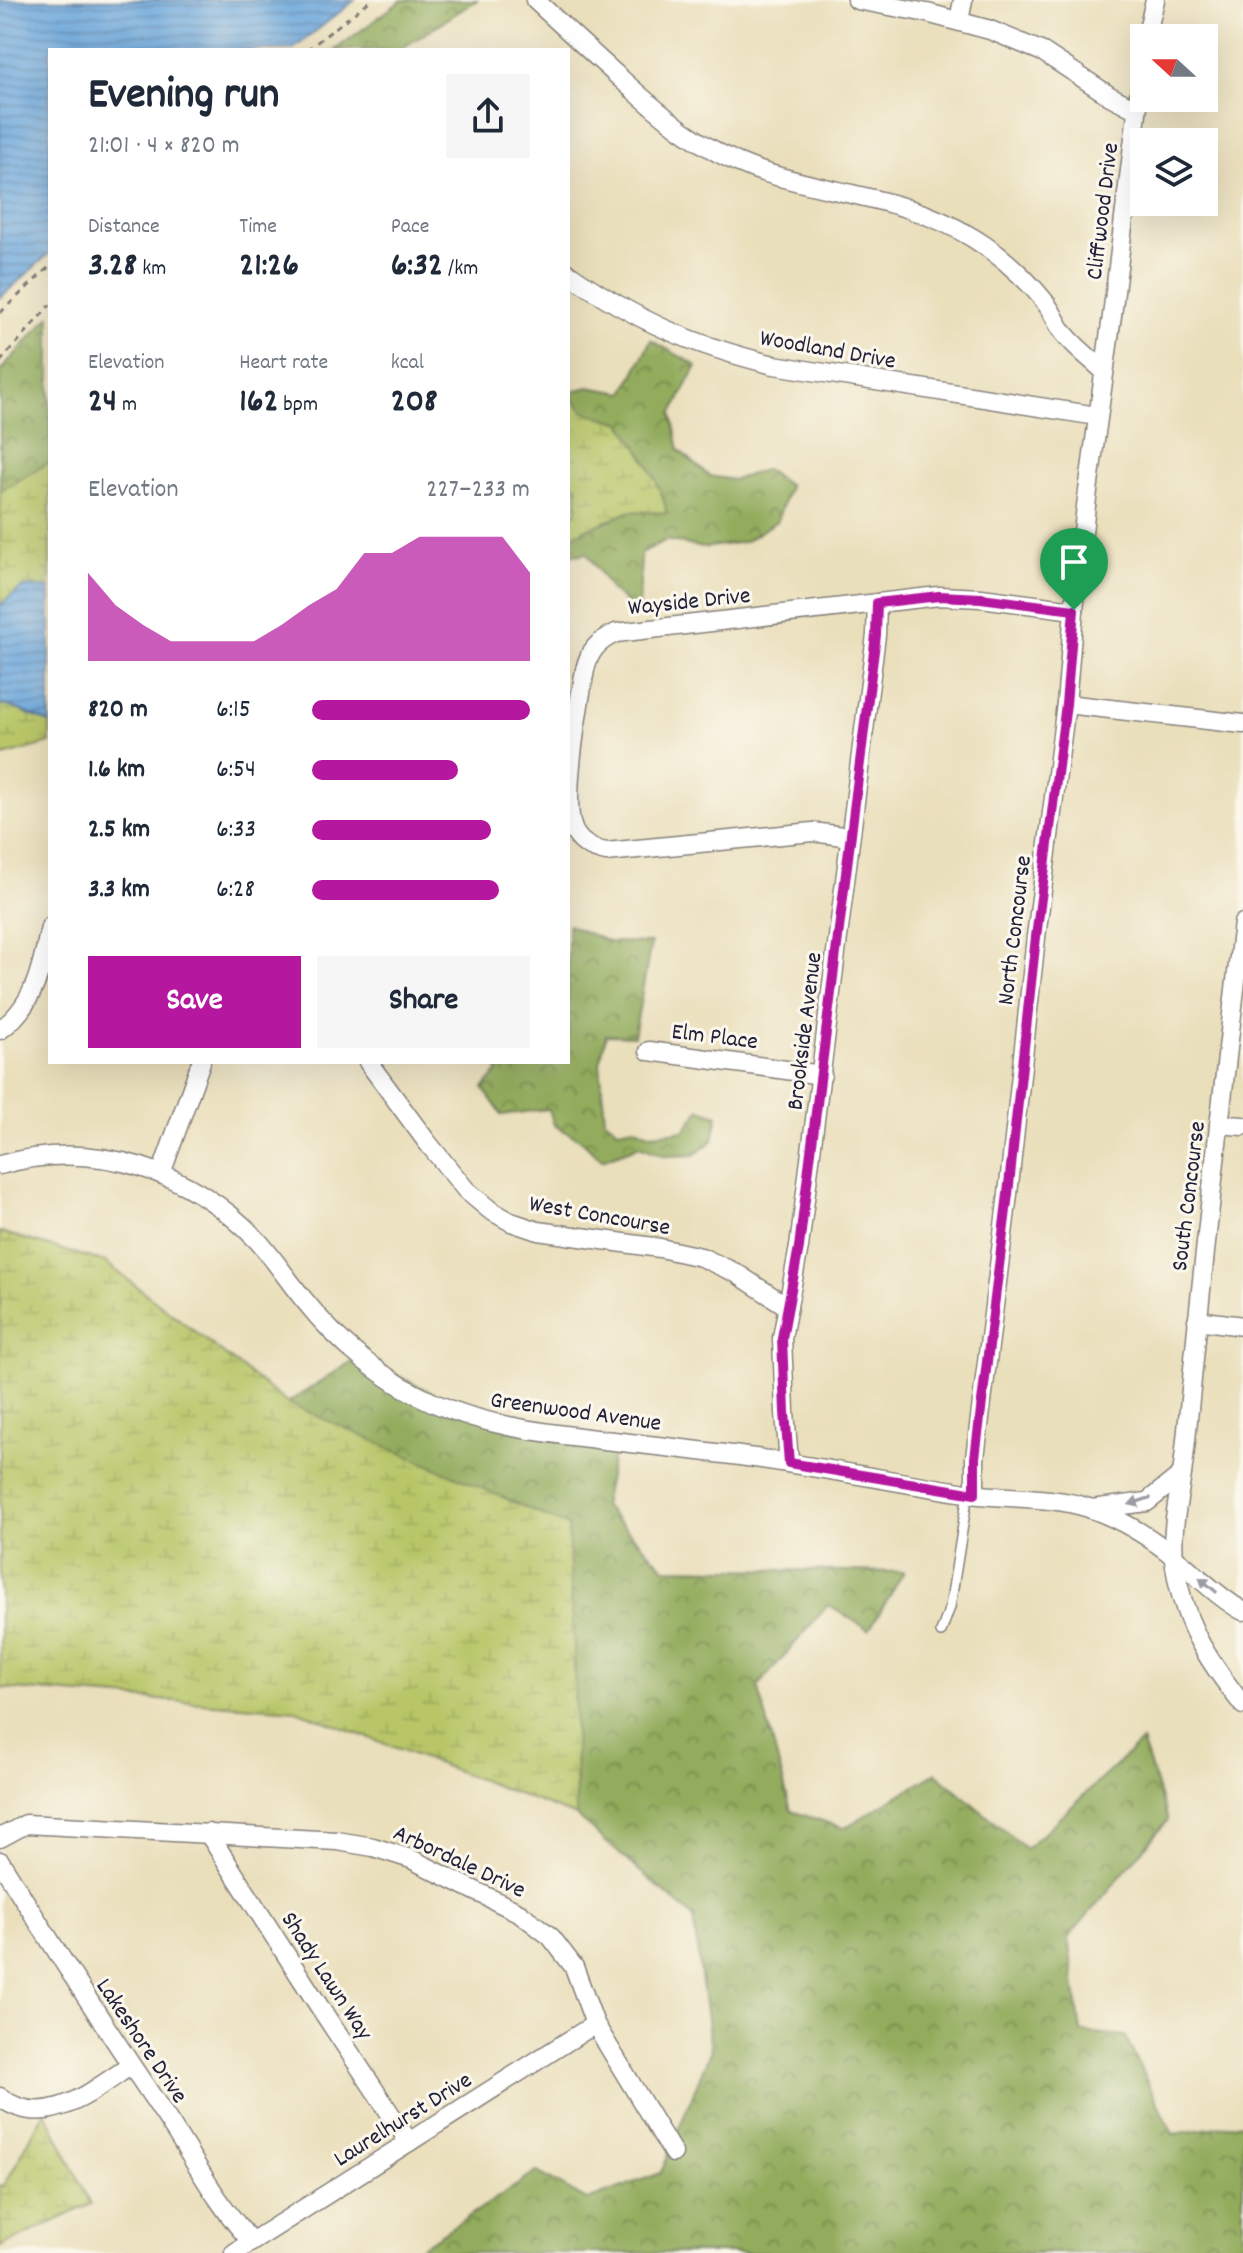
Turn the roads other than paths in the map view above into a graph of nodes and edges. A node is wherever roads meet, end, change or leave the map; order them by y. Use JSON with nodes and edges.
{"nodes":[{"id":1,"x":535,"y":0,"type":"edge"},
{"id":2,"x":857,"y":0,"type":"edge"},
{"id":3,"x":963,"y":0,"type":"edge"},
{"id":4,"x":1155,"y":0,"type":"edge"},
{"id":5,"x":959,"y":21,"type":"junction"},
{"id":6,"x":1149,"y":24,"type":"edge"},
{"id":7,"x":1130,"y":106,"type":"edge"},
{"id":8,"x":1137,"y":112,"type":"edge"},
{"id":9,"x":570,"y":274,"type":"edge"},
{"id":10,"x":1104,"y":371,"type":"junction"},
{"id":11,"x":1097,"y":416,"type":"junction"},
{"id":12,"x":877,"y":603,"type":"junction"},
{"id":13,"x":1074,"y":610,"type":"junction"},
{"id":14,"x":1066,"y":704,"type":"junction"},
{"id":15,"x":1243,"y":724,"type":"edge"},
{"id":16,"x":570,"y":779,"type":"edge"},
{"id":17,"x":570,"y":819,"type":"edge"},
{"id":18,"x":850,"y":837,"type":"junction"},
{"id":19,"x":1243,"y":923,"type":"edge"},
{"id":20,"x":48,"y":938,"type":"edge"},
{"id":21,"x":0,"y":1030,"type":"edge"},
{"id":22,"x":649,"y":1051,"type":"dead end"},
{"id":23,"x":200,"y":1064,"type":"edge"},
{"id":24,"x":369,"y":1064,"type":"edge"},
{"id":25,"x":822,"y":1075,"type":"junction"},
{"id":26,"x":1219,"y":1124,"type":"junction"},
{"id":27,"x":1243,"y":1126,"type":"edge"},
{"id":28,"x":0,"y":1165,"type":"edge"},
{"id":29,"x":161,"y":1174,"type":"junction"},
{"id":30,"x":788,"y":1307,"type":"junction"},
{"id":31,"x":1197,"y":1320,"type":"junction"},
{"id":32,"x":1243,"y":1326,"type":"edge"},
{"id":33,"x":789,"y":1463,"type":"junction"},
{"id":34,"x":1182,"y":1474,"type":"junction"},
{"id":35,"x":972,"y":1494,"type":"junction"},
{"id":36,"x":1091,"y":1509,"type":"junction"},
{"id":37,"x":1174,"y":1556,"type":"junction"},
{"id":38,"x":1243,"y":1611,"type":"edge"},
{"id":39,"x":941,"y":1632,"type":"dead end"},
{"id":40,"x":1243,"y":1705,"type":"edge"},
{"id":41,"x":208,"y":1833,"type":"junction"},
{"id":42,"x":0,"y":1838,"type":"edge"},
{"id":43,"x":0,"y":1861,"type":"edge"},
{"id":44,"x":595,"y":2024,"type":"junction"},
{"id":45,"x":130,"y":2066,"type":"junction"},
{"id":46,"x":0,"y":2097,"type":"edge"},
{"id":47,"x":409,"y":2142,"type":"junction"},
{"id":48,"x":673,"y":2153,"type":"dead end"},
{"id":49,"x":251,"y":2241,"type":"junction"},
{"id":50,"x":234,"y":2253,"type":"edge"}],
"edges":[{"from":1,"to":10,"type":"street"},
{"from":2,"to":5,"type":"street"},
{"from":3,"to":5,"type":"street"},
{"from":4,"to":6,"type":"street"},
{"from":5,"to":7,"type":"street"},
{"from":8,"to":10,"type":"street","name":"Cliffwood Drive"},
{"from":9,"to":11,"type":"street","name":"Woodland Drive"},
{"from":10,"to":11,"type":"street","name":"North Concourse"},
{"from":11,"to":13,"type":"street","name":"North Concourse"},
{"from":12,"to":13,"type":"street","name":"Wayside Drive"},
{"from":12,"to":16,"type":"street","name":"Wayside Drive"},
{"from":12,"to":18,"type":"street","name":"Brookside Avenue"},
{"from":13,"to":14,"type":"street","name":"North Concourse"},
{"from":14,"to":15,"type":"street"},
{"from":14,"to":35,"type":"street","name":"North Concourse"},
{"from":17,"to":18,"type":"street","name":"Wayside Drive"},
{"from":18,"to":25,"type":"street","name":"Brookside Avenue"},
{"from":19,"to":26,"type":"street","name":"South Concourse"},
{"from":20,"to":21,"type":"street"},
{"from":22,"to":25,"type":"street","name":"Elm Place"},
{"from":23,"to":29,"type":"street"},
{"from":24,"to":30,"type":"street","name":"West Concourse"},
{"from":25,"to":30,"type":"street","name":"Brookside Avenue"},
{"from":26,"to":27,"type":"street"},
{"from":26,"to":31,"type":"street","name":"South Concourse"},
{"from":28,"to":29,"type":"street","name":"Greenwood Avenue"},
{"from":29,"to":33,"type":"street","name":"Greenwood Avenue"},
{"from":30,"to":33,"type":"street","name":"Brookside Avenue"},
{"from":31,"to":32,"type":"street"},
{"from":31,"to":34,"type":"street","name":"South Concourse"},
{"from":33,"to":35,"type":"street","name":"Greenwood Avenue"},
{"from":34,"to":36,"type":"street","name":"Greenwood Avenue","one_way":true},
{"from":34,"to":37,"type":"street","name":"South Concourse"},
{"from":35,"to":36,"type":"street","name":"Greenwood Avenue"},
{"from":35,"to":39,"type":"lane"},
{"from":36,"to":37,"type":"street","name":"Greenwood Avenue"},
{"from":38,"to":37,"type":"street","name":"Greenwood Avenue","one_way":true},
{"from":37,"to":40,"type":"street","name":"South Concourse"},
{"from":41,"to":42,"type":"street","name":"Arbordale Drive"},
{"from":41,"to":44,"type":"street","name":"Arbordale Drive"},
{"from":41,"to":47,"type":"street","name":"Shady Lawn Way"},
{"from":43,"to":45,"type":"street","name":"Lakeshore Drive"},
{"from":44,"to":47,"type":"street","name":"Laurelhurst Drive"},
{"from":44,"to":48,"type":"street","name":"Arbordale Drive"},
{"from":45,"to":46,"type":"street"},
{"from":45,"to":49,"type":"street","name":"Lakeshore Drive"},
{"from":47,"to":49,"type":"street","name":"Laurelhurst Drive"},
{"from":49,"to":50,"type":"street","name":"Laurelhurst Drive"}]}
